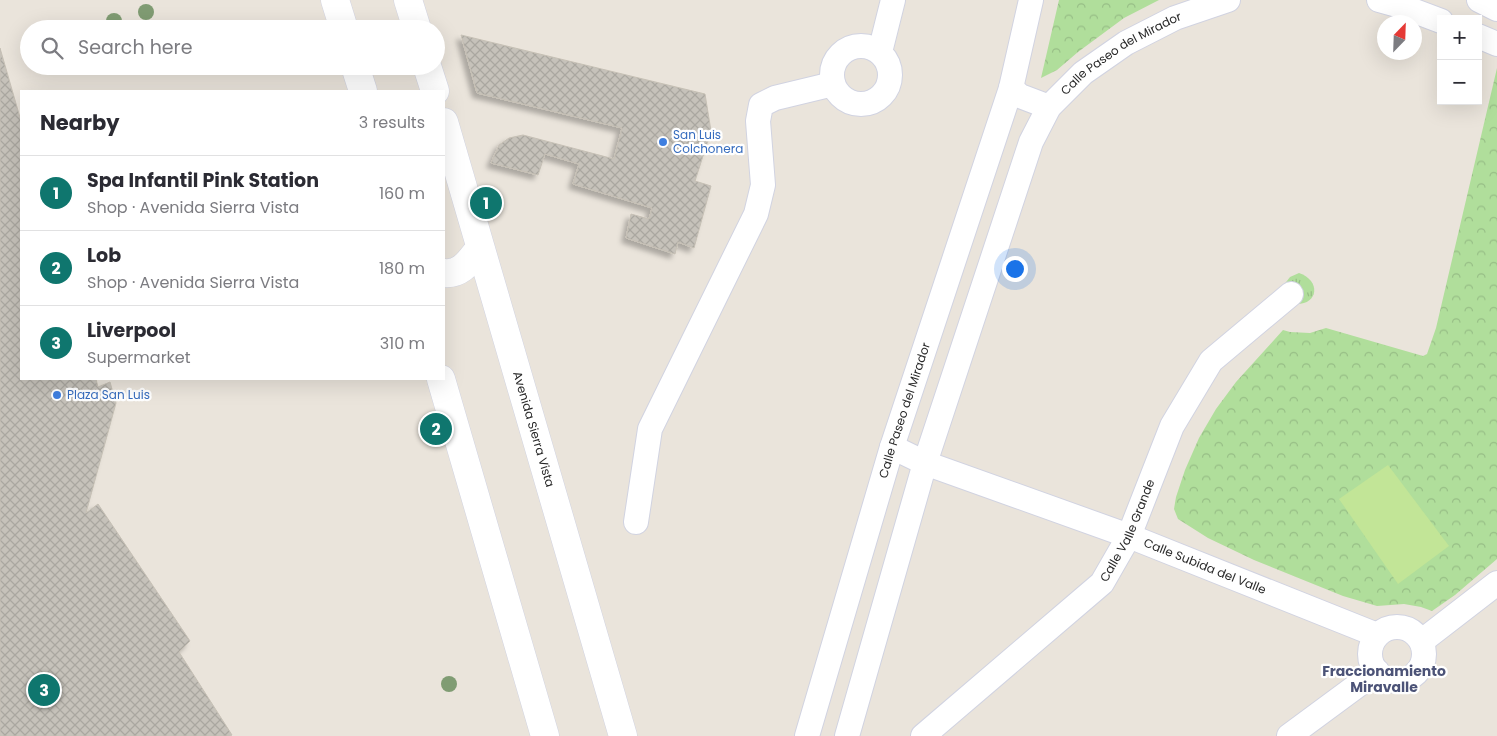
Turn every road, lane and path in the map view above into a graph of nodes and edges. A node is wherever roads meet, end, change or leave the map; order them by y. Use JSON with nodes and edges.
{"nodes":[{"id":1,"x":334,"y":0,"type":"edge"},
{"id":2,"x":408,"y":0,"type":"edge"},
{"id":3,"x":893,"y":0,"type":"edge"},
{"id":4,"x":1031,"y":0,"type":"edge"},
{"id":5,"x":1228,"y":0,"type":"edge"},
{"id":6,"x":1379,"y":0,"type":"edge"},
{"id":7,"x":1479,"y":0,"type":"edge"},
{"id":8,"x":1497,"y":9,"type":"edge"},
{"id":9,"x":1437,"y":19,"type":"edge"},
{"id":10,"x":341,"y":20,"type":"edge"},
{"id":11,"x":414,"y":20,"type":"edge"},
{"id":12,"x":1482,"y":38,"type":"edge"},
{"id":13,"x":1497,"y":44,"type":"edge"},
{"id":14,"x":880,"y":52,"type":"junction"},
{"id":15,"x":358,"y":75,"type":"edge"},
{"id":16,"x":431,"y":75,"type":"edge"},
{"id":17,"x":833,"y":84,"type":"junction"},
{"id":18,"x":1011,"y":88,"type":"junction"},
{"id":19,"x":363,"y":90,"type":"edge"},
{"id":20,"x":435,"y":90,"type":"edge"},
{"id":21,"x":1049,"y":107,"type":"junction"},
{"id":22,"x":445,"y":126,"type":"edge"},
{"id":23,"x":962,"y":236,"type":"junction"},
{"id":24,"x":997,"y":247,"type":"junction"},
{"id":25,"x":480,"y":248,"type":"junction"},
{"id":26,"x":445,"y":273,"type":"edge"},
{"id":27,"x":1291,"y":294,"type":"dead end"},
{"id":28,"x":441,"y":380,"type":"edge"},
{"id":29,"x":892,"y":447,"type":"junction"},
{"id":30,"x":925,"y":463,"type":"junction"},
{"id":31,"x":636,"y":522,"type":"dead end"},
{"id":32,"x":1129,"y":536,"type":"junction"},
{"id":33,"x":1497,"y":583,"type":"edge"},
{"id":34,"x":1377,"y":635,"type":"junction"},
{"id":35,"x":1422,"y":642,"type":"junction"},
{"id":36,"x":1377,"y":672,"type":"junction"},
{"id":37,"x":546,"y":736,"type":"edge"},
{"id":38,"x":623,"y":736,"type":"edge"},
{"id":39,"x":807,"y":736,"type":"edge"},
{"id":40,"x":847,"y":736,"type":"edge"},
{"id":41,"x":923,"y":736,"type":"edge"},
{"id":42,"x":1289,"y":736,"type":"edge"}],
"edges":[{"from":1,"to":10,"type":"street"},
{"from":2,"to":11,"type":"street"},
{"from":3,"to":14,"type":"street"},
{"from":4,"to":18,"type":"street","name":"Calle Paseo del Mirador"},
{"from":5,"to":21,"type":"street","name":"Calle Paseo del Mirador"},
{"from":6,"to":9,"type":"street"},
{"from":7,"to":8,"type":"street"},
{"from":12,"to":13,"type":"street"},
{"from":14,"to":17,"type":"street"},
{"from":14,"to":17,"type":"street"},
{"from":15,"to":19,"type":"street"},
{"from":16,"to":20,"type":"street"},
{"from":17,"to":31,"type":"street"},
{"from":18,"to":21,"type":"street"},
{"from":18,"to":23,"type":"street","name":"Calle Paseo del Mirador"},
{"from":21,"to":24,"type":"street","name":"Calle Paseo del Mirador"},
{"from":22,"to":25,"type":"street","name":"Avenida Sierra Vista"},
{"from":23,"to":24,"type":"street"},
{"from":23,"to":29,"type":"street","name":"Calle Paseo del Mirador"},
{"from":24,"to":30,"type":"street","name":"Calle Paseo del Mirador"},
{"from":25,"to":26,"type":"street"},
{"from":25,"to":38,"type":"street","name":"Avenida Sierra Vista"},
{"from":27,"to":32,"type":"street","name":"Calle Valle Grande"},
{"from":28,"to":37,"type":"street"},
{"from":29,"to":30,"type":"street","name":"Calle Subida del Valle"},
{"from":29,"to":39,"type":"street","name":"Calle Paseo del Mirador"},
{"from":30,"to":32,"type":"street","name":"Calle Subida del Valle"},
{"from":30,"to":40,"type":"street","name":"Calle Paseo del Mirador"},
{"from":32,"to":34,"type":"street","name":"Calle Subida del Valle"},
{"from":32,"to":41,"type":"street","name":"Calle Valle Grande"},
{"from":33,"to":35,"type":"street"},
{"from":34,"to":35,"type":"street"},
{"from":34,"to":36,"type":"street"},
{"from":35,"to":36,"type":"street"},
{"from":36,"to":42,"type":"street"}]}
